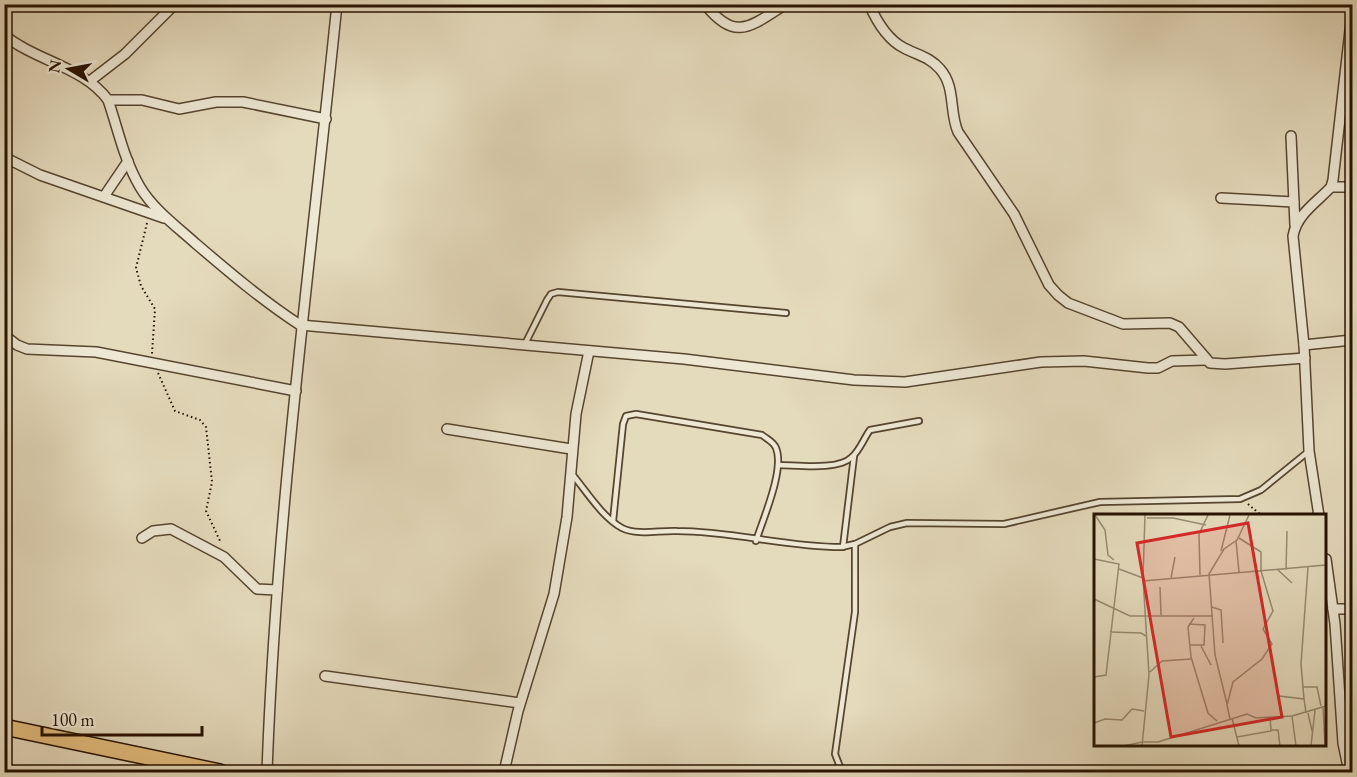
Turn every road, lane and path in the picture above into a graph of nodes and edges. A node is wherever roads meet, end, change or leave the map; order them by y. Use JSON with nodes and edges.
{"nodes":[{"id":1,"x":175,"y":4,"type":"edge"},
{"id":2,"x":337,"y":4,"type":"edge"},
{"id":3,"x":705,"y":4,"type":"edge"},
{"id":4,"x":786,"y":4,"type":"edge"},
{"id":5,"x":869,"y":4,"type":"edge"},
{"id":6,"x":1353,"y":13,"type":"edge"},
{"id":7,"x":4,"y":35,"type":"edge"},
{"id":8,"x":90,"y":81,"type":"junction"},
{"id":9,"x":1348,"y":85,"type":"edge"},
{"id":10,"x":108,"y":100,"type":"junction"},
{"id":11,"x":326,"y":119,"type":"junction"},
{"id":12,"x":1291,"y":136,"type":"dead end"},
{"id":13,"x":4,"y":157,"type":"edge"},
{"id":14,"x":128,"y":161,"type":"junction"},
{"id":15,"x":1331,"y":187,"type":"junction"},
{"id":16,"x":1353,"y":187,"type":"edge"},
{"id":17,"x":105,"y":195,"type":"junction"},
{"id":18,"x":1221,"y":198,"type":"dead end"},
{"id":19,"x":1294,"y":202,"type":"junction"},
{"id":20,"x":147,"y":211,"type":"junction"},
{"id":21,"x":169,"y":220,"type":"junction"},
{"id":22,"x":1295,"y":225,"type":"junction"},
{"id":23,"x":786,"y":313,"type":"dead end"},
{"id":24,"x":300,"y":326,"type":"junction"},
{"id":25,"x":6,"y":338,"type":"edge"},
{"id":26,"x":1353,"y":340,"type":"edge"},
{"id":27,"x":1304,"y":345,"type":"junction"},
{"id":28,"x":524,"y":346,"type":"junction"},
{"id":29,"x":589,"y":351,"type":"junction"},
{"id":30,"x":1305,"y":358,"type":"junction"},
{"id":31,"x":1206,"y":360,"type":"junction"},
{"id":32,"x":153,"y":363,"type":"junction"},
{"id":33,"x":296,"y":391,"type":"junction"},
{"id":34,"x":919,"y":422,"type":"dead end"},
{"id":35,"x":447,"y":429,"type":"dead end"},
{"id":36,"x":571,"y":449,"type":"junction"},
{"id":37,"x":1309,"y":451,"type":"junction"},
{"id":38,"x":854,"y":456,"type":"junction"},
{"id":39,"x":778,"y":465,"type":"junction"},
{"id":40,"x":572,"y":474,"type":"junction"},
{"id":41,"x":1240,"y":499,"type":"junction"},
{"id":42,"x":1259,"y":514,"type":"edge"},
{"id":43,"x":1319,"y":514,"type":"edge"},
{"id":44,"x":613,"y":521,"type":"junction"},
{"id":45,"x":142,"y":538,"type":"dead end"},
{"id":46,"x":756,"y":541,"type":"junction"},
{"id":47,"x":855,"y":544,"type":"junction"},
{"id":48,"x":843,"y":547,"type":"junction"},
{"id":49,"x":230,"y":562,"type":"junction"},
{"id":50,"x":1327,"y":566,"type":"edge"},
{"id":51,"x":277,"y":590,"type":"junction"},
{"id":52,"x":1333,"y":609,"type":"junction"},
{"id":53,"x":1353,"y":609,"type":"edge"},
{"id":54,"x":325,"y":676,"type":"dead end"},
{"id":55,"x":520,"y":703,"type":"junction"},
{"id":56,"x":4,"y":727,"type":"edge"},
{"id":57,"x":1348,"y":745,"type":"edge"},
{"id":58,"x":220,"y":772,"type":"edge"},
{"id":59,"x":267,"y":772,"type":"edge"},
{"id":60,"x":504,"y":772,"type":"edge"},
{"id":61,"x":842,"y":772,"type":"edge"},
{"id":62,"x":1349,"y":772,"type":"edge"}],
"edges":[{"from":1,"to":8,"type":"street"},
{"from":2,"to":11,"type":"street"},
{"from":3,"to":4,"type":"street"},
{"from":5,"to":31,"type":"street"},
{"from":6,"to":9,"type":"street"},
{"from":7,"to":8,"type":"street"},
{"from":8,"to":10,"type":"street"},
{"from":9,"to":15,"type":"street"},
{"from":10,"to":11,"type":"street"},
{"from":10,"to":14,"type":"street"},
{"from":11,"to":24,"type":"street"},
{"from":12,"to":19,"type":"street"},
{"from":13,"to":17,"type":"street"},
{"from":14,"to":17,"type":"street"},
{"from":14,"to":21,"type":"street"},
{"from":15,"to":16,"type":"street"},
{"from":15,"to":22,"type":"street"},
{"from":17,"to":20,"type":"street"},
{"from":18,"to":19,"type":"street"},
{"from":19,"to":22,"type":"street"},
{"from":20,"to":21,"type":"street"},
{"from":20,"to":32,"type":"path"},
{"from":21,"to":24,"type":"street"},
{"from":22,"to":27,"type":"street"},
{"from":23,"to":28,"type":"lane"},
{"from":24,"to":28,"type":"street"},
{"from":24,"to":33,"type":"street"},
{"from":25,"to":32,"type":"street"},
{"from":26,"to":27,"type":"street"},
{"from":27,"to":30,"type":"street"},
{"from":28,"to":29,"type":"street"},
{"from":29,"to":31,"type":"street"},
{"from":29,"to":36,"type":"street"},
{"from":30,"to":31,"type":"street"},
{"from":30,"to":37,"type":"street"},
{"from":32,"to":33,"type":"street"},
{"from":32,"to":49,"type":"path"},
{"from":33,"to":51,"type":"street"},
{"from":34,"to":38,"type":"lane"},
{"from":35,"to":36,"type":"street"},
{"from":36,"to":40,"type":"street"},
{"from":37,"to":41,"type":"lane"},
{"from":37,"to":43,"type":"street"},
{"from":38,"to":39,"type":"lane"},
{"from":38,"to":48,"type":"lane"},
{"from":39,"to":44,"type":"lane"},
{"from":39,"to":46,"type":"lane"},
{"from":40,"to":44,"type":"lane"},
{"from":40,"to":55,"type":"street"},
{"from":41,"to":42,"type":"path"},
{"from":41,"to":47,"type":"lane"},
{"from":44,"to":46,"type":"lane"},
{"from":45,"to":49,"type":"street"},
{"from":46,"to":48,"type":"lane"},
{"from":47,"to":48,"type":"lane"},
{"from":47,"to":61,"type":"lane"},
{"from":49,"to":51,"type":"street"},
{"from":50,"to":52,"type":"street"},
{"from":51,"to":59,"type":"street"},
{"from":52,"to":53,"type":"street"},
{"from":52,"to":57,"type":"street"},
{"from":54,"to":55,"type":"street"},
{"from":55,"to":60,"type":"street"},
{"from":56,"to":58,"type":"highway"},
{"from":57,"to":62,"type":"street"}]}
